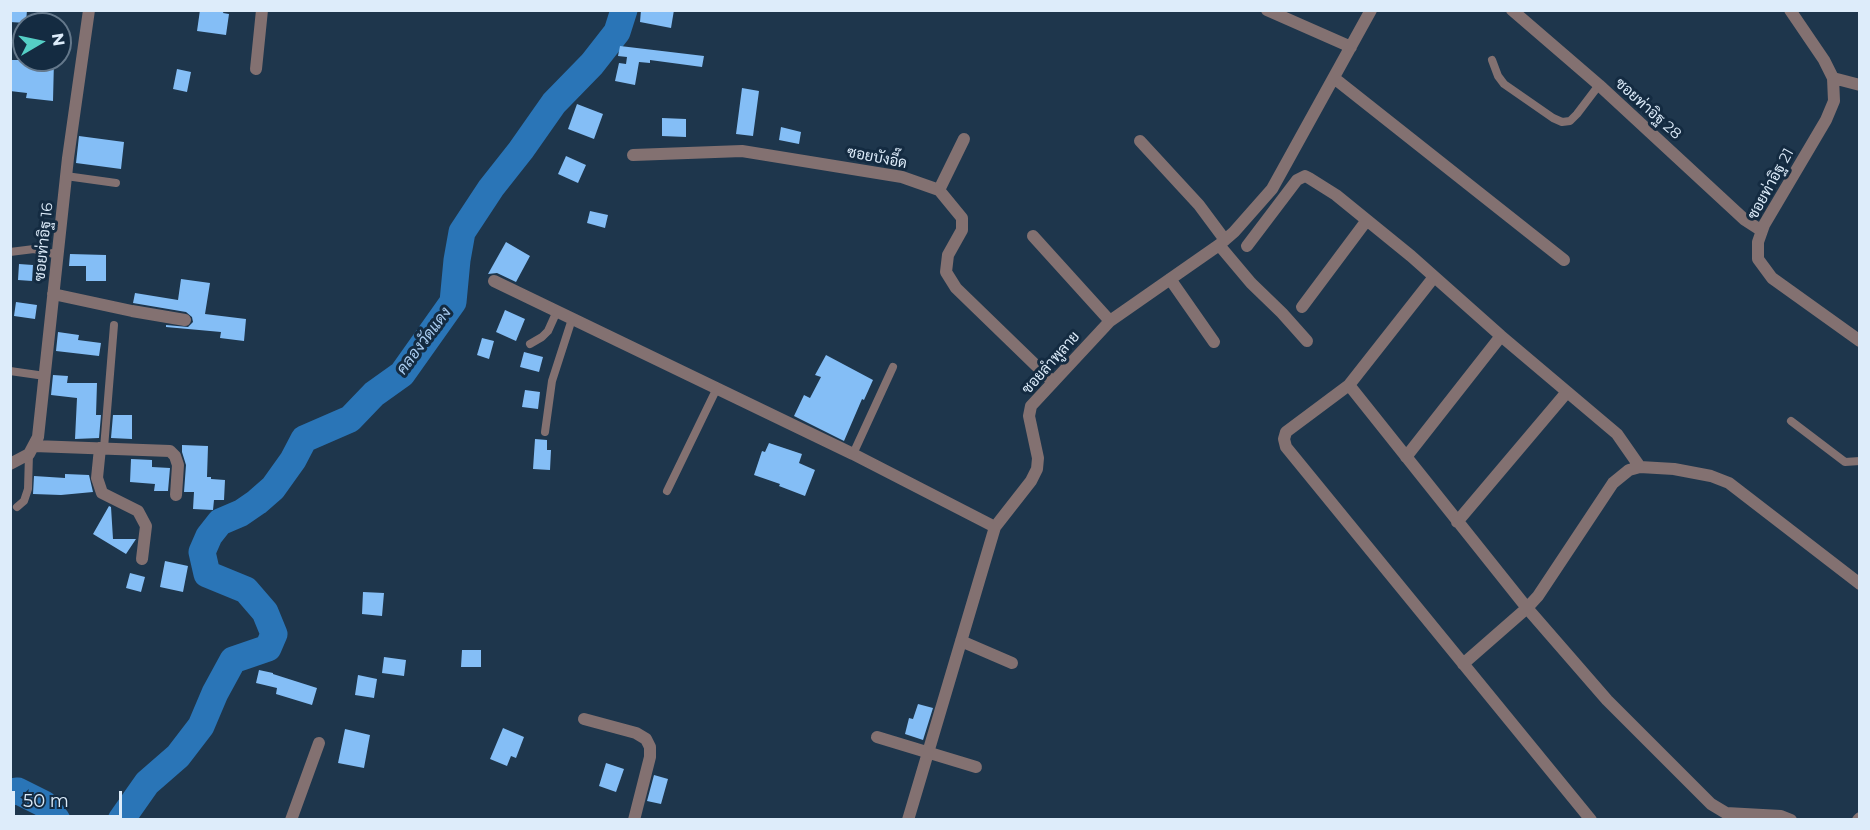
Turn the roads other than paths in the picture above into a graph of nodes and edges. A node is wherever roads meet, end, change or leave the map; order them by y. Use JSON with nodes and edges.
{"nodes":[{"id":1,"x":89,"y":10,"type":"edge"},
{"id":2,"x":262,"y":10,"type":"edge"},
{"id":3,"x":1267,"y":10,"type":"edge"},
{"id":4,"x":1371,"y":10,"type":"edge"},
{"id":5,"x":1512,"y":10,"type":"edge"},
{"id":6,"x":1790,"y":10,"type":"edge"},
{"id":7,"x":1351,"y":47,"type":"junction"},
{"id":8,"x":1492,"y":60,"type":"dead end"},
{"id":9,"x":256,"y":69,"type":"dead end"},
{"id":10,"x":1334,"y":78,"type":"junction"},
{"id":11,"x":1833,"y":78,"type":"junction"},
{"id":12,"x":1599,"y":85,"type":"junction"},
{"id":13,"x":1860,"y":85,"type":"edge"},
{"id":14,"x":964,"y":139,"type":"dead end"},
{"id":15,"x":1140,"y":141,"type":"dead end"},
{"id":16,"x":633,"y":155,"type":"dead end"},
{"id":17,"x":66,"y":176,"type":"junction"},
{"id":18,"x":116,"y":183,"type":"dead end"},
{"id":19,"x":939,"y":190,"type":"junction"},
{"id":20,"x":1367,"y":220,"type":"junction"},
{"id":21,"x":1762,"y":231,"type":"junction"},
{"id":22,"x":1033,"y":236,"type":"dead end"},
{"id":23,"x":1222,"y":243,"type":"junction"},
{"id":24,"x":1247,"y":246,"type":"dead end"},
{"id":25,"x":10,"y":252,"type":"edge"},
{"id":26,"x":57,"y":255,"type":"junction"},
{"id":27,"x":1564,"y":261,"type":"dead end"},
{"id":28,"x":1434,"y":277,"type":"junction"},
{"id":29,"x":1170,"y":279,"type":"junction"},
{"id":30,"x":494,"y":281,"type":"dead end"},
{"id":31,"x":53,"y":294,"type":"junction"},
{"id":32,"x":1302,"y":307,"type":"dead end"},
{"id":33,"x":557,"y":311,"type":"junction"},
{"id":34,"x":572,"y":319,"type":"junction"},
{"id":35,"x":185,"y":320,"type":"dead end"},
{"id":36,"x":1110,"y":321,"type":"junction"},
{"id":37,"x":114,"y":325,"type":"dead end"},
{"id":38,"x":1501,"y":336,"type":"junction"},
{"id":39,"x":1307,"y":341,"type":"dead end"},
{"id":40,"x":1860,"y":341,"type":"edge"},
{"id":41,"x":1214,"y":342,"type":"dead end"},
{"id":42,"x":530,"y":344,"type":"dead end"},
{"id":43,"x":893,"y":367,"type":"dead end"},
{"id":44,"x":10,"y":371,"type":"edge"},
{"id":45,"x":45,"y":376,"type":"junction"},
{"id":46,"x":1053,"y":382,"type":"junction"},
{"id":47,"x":1349,"y":385,"type":"junction"},
{"id":48,"x":717,"y":388,"type":"junction"},
{"id":49,"x":1567,"y":392,"type":"junction"},
{"id":50,"x":1791,"y":421,"type":"dead end"},
{"id":51,"x":545,"y":432,"type":"dead end"},
{"id":52,"x":102,"y":448,"type":"junction"},
{"id":53,"x":32,"y":450,"type":"junction"},
{"id":54,"x":853,"y":454,"type":"junction"},
{"id":55,"x":1406,"y":457,"type":"junction"},
{"id":56,"x":1860,"y":461,"type":"edge"},
{"id":57,"x":10,"y":464,"type":"edge"},
{"id":58,"x":1640,"y":466,"type":"junction"},
{"id":59,"x":667,"y":491,"type":"dead end"},
{"id":60,"x":176,"y":495,"type":"dead end"},
{"id":61,"x":17,"y":507,"type":"dead end"},
{"id":62,"x":1457,"y":522,"type":"junction"},
{"id":63,"x":994,"y":527,"type":"junction"},
{"id":64,"x":142,"y":559,"type":"dead end"},
{"id":65,"x":1860,"y":584,"type":"edge"},
{"id":66,"x":1527,"y":608,"type":"junction"},
{"id":67,"x":961,"y":641,"type":"junction"},
{"id":68,"x":1012,"y":663,"type":"dead end"},
{"id":69,"x":1463,"y":664,"type":"junction"},
{"id":70,"x":584,"y":719,"type":"dead end"},
{"id":71,"x":877,"y":737,"type":"dead end"},
{"id":72,"x":319,"y":743,"type":"dead end"},
{"id":73,"x":928,"y":754,"type":"junction"},
{"id":74,"x":976,"y":767,"type":"dead end"},
{"id":75,"x":1735,"y":817,"type":"edge"},
{"id":76,"x":291,"y":819,"type":"edge"},
{"id":77,"x":634,"y":819,"type":"edge"},
{"id":78,"x":908,"y":819,"type":"edge"},
{"id":79,"x":1591,"y":819,"type":"edge"},
{"id":80,"x":1791,"y":819,"type":"edge"}],
"edges":[{"from":1,"to":17,"type":"street","name":"ซอยท่าอิฐ 16"},
{"from":2,"to":9,"type":"street"},
{"from":3,"to":7,"type":"street"},
{"from":4,"to":7,"type":"street","name":"ซอยลำพูลาย"},
{"from":5,"to":12,"type":"street","name":"ซอยท่าอิฐ 28"},
{"from":6,"to":11,"type":"street"},
{"from":7,"to":10,"type":"street","name":"ซอยลำพูลาย"},
{"from":8,"to":12,"type":"lane"},
{"from":10,"to":23,"type":"street","name":"ซอยลำพูลาย"},
{"from":10,"to":27,"type":"street"},
{"from":11,"to":13,"type":"street"},
{"from":11,"to":21,"type":"street","name":"ซอยท่าอิฐ 21"},
{"from":12,"to":21,"type":"street","name":"ซอยท่าอิฐ 28"},
{"from":14,"to":19,"type":"street"},
{"from":15,"to":23,"type":"street"},
{"from":16,"to":19,"type":"street","name":"ซอยบังอี๊ด"},
{"from":17,"to":18,"type":"lane"},
{"from":17,"to":26,"type":"street","name":"ซอยท่าอิฐ 16"},
{"from":19,"to":46,"type":"street"},
{"from":20,"to":24,"type":"street"},
{"from":20,"to":28,"type":"street"},
{"from":20,"to":32,"type":"street"},
{"from":21,"to":40,"type":"street","name":"ซอยท่าอิฐ 21"},
{"from":22,"to":36,"type":"street"},
{"from":23,"to":29,"type":"street","name":"ซอยลำพูลาย"},
{"from":23,"to":39,"type":"street"},
{"from":25,"to":26,"type":"lane"},
{"from":26,"to":31,"type":"street","name":"ซอยท่าอิฐ 16"},
{"from":28,"to":38,"type":"street"},
{"from":28,"to":47,"type":"street"},
{"from":29,"to":36,"type":"street","name":"ซอยลำพูลาย"},
{"from":29,"to":41,"type":"street"},
{"from":30,"to":33,"type":"street"},
{"from":31,"to":35,"type":"street"},
{"from":31,"to":45,"type":"street","name":"ซอยท่าอิฐ 16"},
{"from":33,"to":34,"type":"street"},
{"from":33,"to":42,"type":"lane"},
{"from":34,"to":48,"type":"street"},
{"from":34,"to":51,"type":"lane"},
{"from":36,"to":46,"type":"street","name":"ซอยลำพูลาย"},
{"from":37,"to":52,"type":"lane"},
{"from":38,"to":49,"type":"street"},
{"from":38,"to":55,"type":"street"},
{"from":43,"to":54,"type":"lane"},
{"from":44,"to":45,"type":"lane"},
{"from":45,"to":53,"type":"street","name":"ซอยท่าอิฐ 16"},
{"from":46,"to":63,"type":"street","name":"ซอยลำพูลาย"},
{"from":47,"to":55,"type":"street"},
{"from":47,"to":69,"type":"street"},
{"from":48,"to":54,"type":"street"},
{"from":48,"to":59,"type":"lane"},
{"from":49,"to":58,"type":"street"},
{"from":49,"to":62,"type":"street"},
{"from":50,"to":56,"type":"lane"},
{"from":52,"to":53,"type":"street"},
{"from":52,"to":60,"type":"street"},
{"from":52,"to":64,"type":"street"},
{"from":53,"to":57,"type":"street"},
{"from":53,"to":61,"type":"lane"},
{"from":54,"to":63,"type":"street"},
{"from":55,"to":62,"type":"street"},
{"from":58,"to":65,"type":"street"},
{"from":58,"to":66,"type":"street"},
{"from":62,"to":66,"type":"street"},
{"from":63,"to":67,"type":"street","name":"ซอยลำพูลาย"},
{"from":66,"to":69,"type":"street"},
{"from":66,"to":75,"type":"street"},
{"from":67,"to":68,"type":"street"},
{"from":67,"to":73,"type":"street","name":"ซอยลำพูลาย"},
{"from":69,"to":79,"type":"street"},
{"from":70,"to":77,"type":"street"},
{"from":71,"to":73,"type":"street"},
{"from":72,"to":76,"type":"street"},
{"from":73,"to":74,"type":"street"},
{"from":73,"to":78,"type":"street","name":"ซอยลำพูลาย"},
{"from":75,"to":80,"type":"street"}]}
